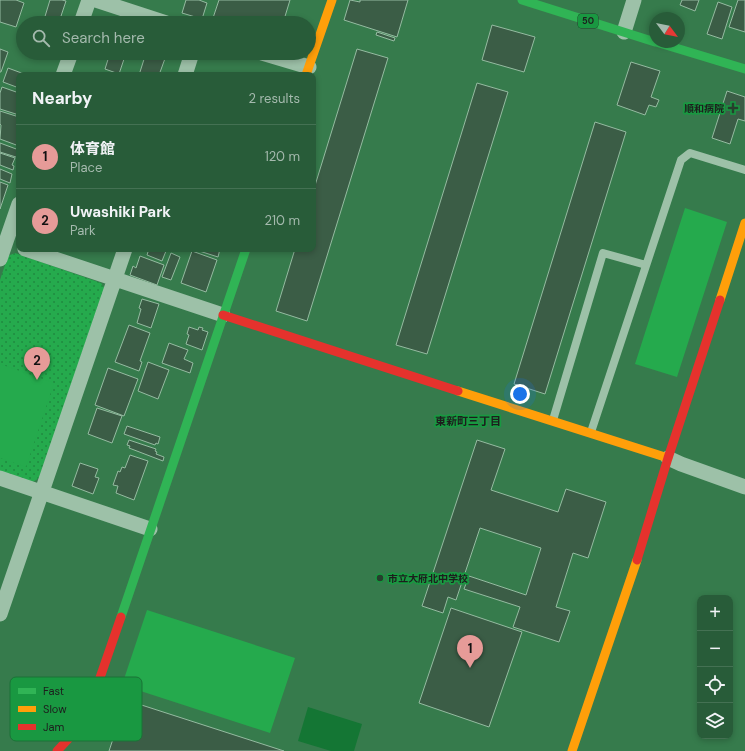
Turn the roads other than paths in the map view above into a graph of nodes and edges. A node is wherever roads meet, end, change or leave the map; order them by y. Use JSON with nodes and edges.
{"nodes":[{"id":1,"x":89,"y":0,"type":"edge"},
{"id":2,"x":96,"y":0,"type":"edge"},
{"id":3,"x":332,"y":0,"type":"edge"},
{"id":4,"x":522,"y":0,"type":"edge"},
{"id":5,"x":634,"y":0,"type":"edge"},
{"id":6,"x":83,"y":16,"type":"edge"},
{"id":7,"x":145,"y":16,"type":"edge"},
{"id":8,"x":624,"y":32,"type":"junction"},
{"id":9,"x":649,"y":40,"type":"edge"},
{"id":10,"x":316,"y":47,"type":"edge"},
{"id":11,"x":676,"y":48,"type":"edge"},
{"id":12,"x":68,"y":60,"type":"edge"},
{"id":13,"x":190,"y":60,"type":"edge"},
{"id":14,"x":280,"y":60,"type":"edge"},
{"id":15,"x":312,"y":60,"type":"edge"},
{"id":16,"x":745,"y":69,"type":"edge"},
{"id":17,"x":308,"y":71,"type":"edge"},
{"id":18,"x":64,"y":72,"type":"edge"},
{"id":19,"x":186,"y":72,"type":"edge"},
{"id":20,"x":745,"y":170,"type":"edge"},
{"id":21,"x":16,"y":215,"type":"edge"},
{"id":22,"x":745,"y":223,"type":"edge"},
{"id":23,"x":8,"y":243,"type":"edge"},
{"id":24,"x":34,"y":252,"type":"edge"},
{"id":25,"x":124,"y":252,"type":"edge"},
{"id":26,"x":245,"y":252,"type":"edge"},
{"id":27,"x":0,"y":259,"type":"edge"},
{"id":28,"x":646,"y":265,"type":"junction"},
{"id":29,"x":115,"y":280,"type":"junction"},
{"id":30,"x":223,"y":315,"type":"junction"},
{"id":31,"x":553,"y":422,"type":"junction"},
{"id":32,"x":590,"y":434,"type":"junction"},
{"id":33,"x":668,"y":458,"type":"junction"},
{"id":34,"x":0,"y":478,"type":"edge"},
{"id":35,"x":745,"y":487,"type":"edge"},
{"id":36,"x":42,"y":492,"type":"junction"},
{"id":37,"x":150,"y":528,"type":"junction"},
{"id":38,"x":0,"y":614,"type":"edge"},
{"id":39,"x":100,"y":677,"type":"edge"},
{"id":40,"x":66,"y":741,"type":"edge"},
{"id":41,"x":57,"y":751,"type":"edge"},
{"id":42,"x":572,"y":751,"type":"edge"}],
"edges":[{"from":1,"to":6,"type":"street"},
{"from":2,"to":7,"type":"street"},
{"from":3,"to":10,"type":"street"},
{"from":4,"to":8,"type":"street","number":"50"},
{"from":5,"to":8,"type":"street"},
{"from":8,"to":9,"type":"street","number":"50"},
{"from":11,"to":16,"type":"street","number":"50"},
{"from":12,"to":18,"type":"street"},
{"from":13,"to":19,"type":"street"},
{"from":14,"to":17,"type":"street"},
{"from":15,"to":17,"type":"street"},
{"from":20,"to":28,"type":"lane"},
{"from":21,"to":23,"type":"street"},
{"from":22,"to":33,"type":"street"},
{"from":23,"to":27,"type":"street"},
{"from":24,"to":29,"type":"street"},
{"from":25,"to":29,"type":"street"},
{"from":26,"to":30,"type":"street"},
{"from":28,"to":31,"type":"lane"},
{"from":28,"to":32,"type":"lane"},
{"from":29,"to":30,"type":"street"},
{"from":29,"to":36,"type":"street"},
{"from":30,"to":31,"type":"street"},
{"from":30,"to":37,"type":"street"},
{"from":31,"to":32,"type":"street"},
{"from":32,"to":33,"type":"street"},
{"from":33,"to":35,"type":"street"},
{"from":33,"to":42,"type":"street"},
{"from":34,"to":36,"type":"street"},
{"from":36,"to":37,"type":"street"},
{"from":36,"to":38,"type":"street"},
{"from":37,"to":39,"type":"street"},
{"from":40,"to":41,"type":"street"}]}
